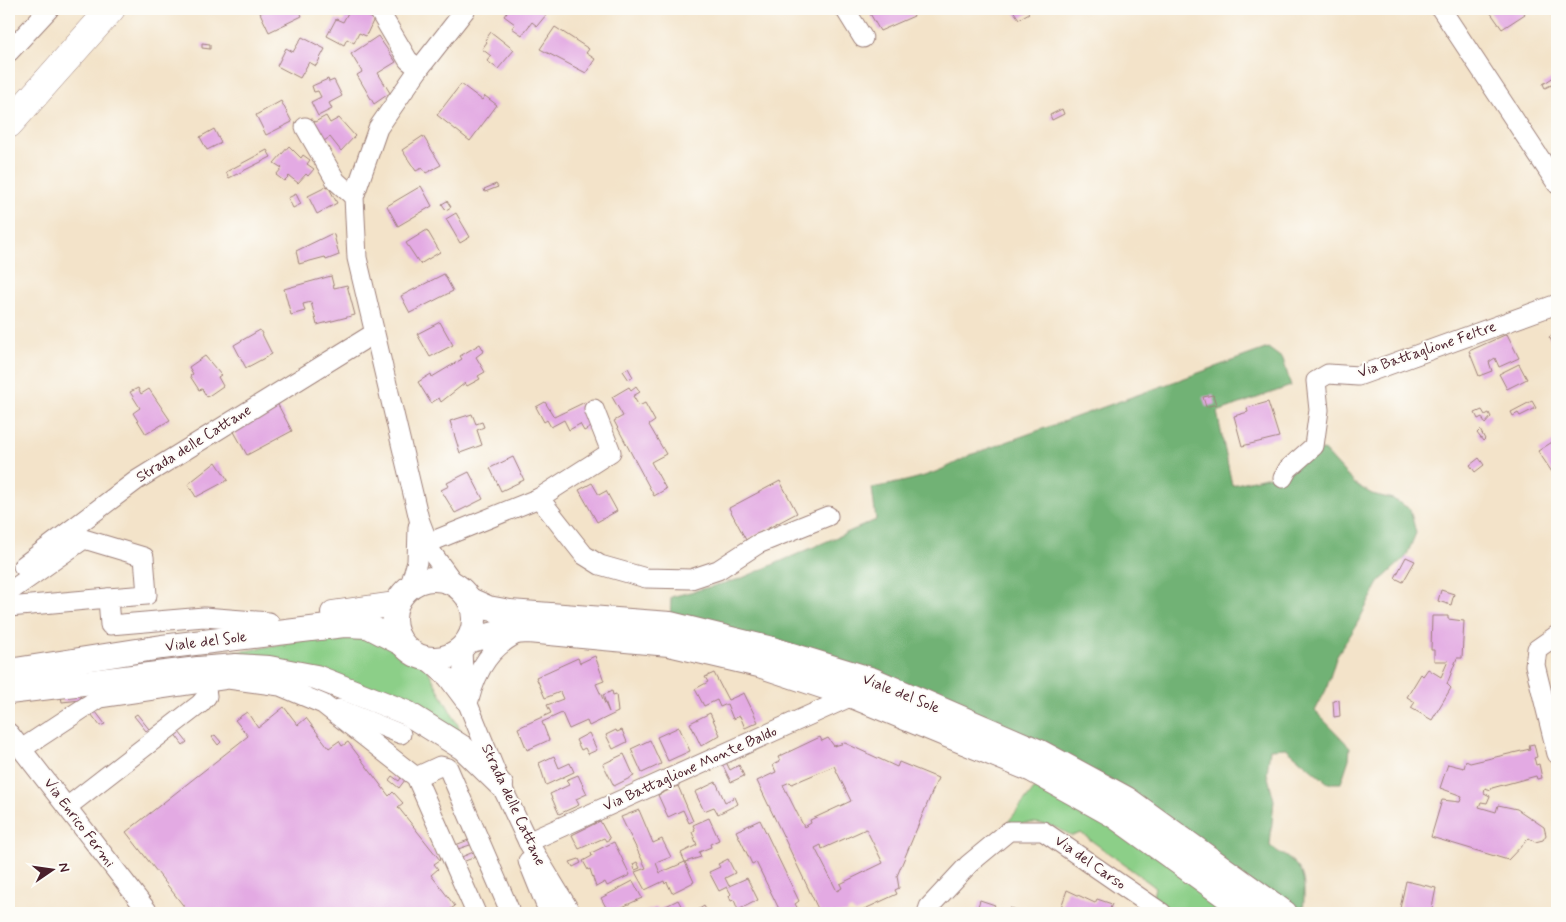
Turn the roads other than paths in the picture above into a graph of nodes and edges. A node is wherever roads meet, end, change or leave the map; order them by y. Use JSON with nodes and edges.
{"nodes":[{"id":1,"x":49,"y":9,"type":"edge"},
{"id":2,"x":111,"y":9,"type":"edge"},
{"id":3,"x":378,"y":9,"type":"edge"},
{"id":4,"x":466,"y":9,"type":"edge"},
{"id":5,"x":845,"y":9,"type":"edge"},
{"id":6,"x":1441,"y":9,"type":"edge"},
{"id":7,"x":863,"y":38,"type":"dead end"},
{"id":8,"x":9,"y":52,"type":"edge"},
{"id":9,"x":419,"y":69,"type":"junction"},
{"id":10,"x":9,"y":124,"type":"edge"},
{"id":11,"x":305,"y":127,"type":"dead end"},
{"id":12,"x":1557,"y":184,"type":"edge"},
{"id":13,"x":354,"y":197,"type":"junction"},
{"id":14,"x":1557,"y":304,"type":"edge"},
{"id":15,"x":373,"y":334,"type":"junction"},
{"id":16,"x":594,"y":409,"type":"dead end"},
{"id":17,"x":1283,"y":478,"type":"dead end"},
{"id":18,"x":539,"y":498,"type":"junction"},
{"id":19,"x":828,"y":516,"type":"dead end"},
{"id":20,"x":419,"y":519,"type":"junction"},
{"id":21,"x":428,"y":543,"type":"junction"},
{"id":22,"x":22,"y":566,"type":"dead end"},
{"id":23,"x":454,"y":583,"type":"junction"},
{"id":24,"x":410,"y":585,"type":"junction"},
{"id":25,"x":9,"y":592,"type":"edge"},
{"id":26,"x":108,"y":598,"type":"junction"},
{"id":27,"x":470,"y":600,"type":"junction"},
{"id":28,"x":396,"y":604,"type":"junction"},
{"id":29,"x":9,"y":607,"type":"edge"},
{"id":30,"x":269,"y":622,"type":"junction"},
{"id":31,"x":523,"y":631,"type":"junction"},
{"id":32,"x":1557,"y":635,"type":"edge"},
{"id":33,"x":401,"y":643,"type":"junction"},
{"id":34,"x":465,"y":644,"type":"junction"},
{"id":35,"x":9,"y":656,"type":"edge"},
{"id":36,"x":425,"y":658,"type":"junction"},
{"id":37,"x":9,"y":671,"type":"edge"},
{"id":38,"x":205,"y":682,"type":"junction"},
{"id":39,"x":9,"y":692,"type":"edge"},
{"id":40,"x":852,"y":696,"type":"junction"},
{"id":41,"x":323,"y":704,"type":"junction"},
{"id":42,"x":468,"y":704,"type":"junction"},
{"id":43,"x":9,"y":733,"type":"edge"},
{"id":44,"x":401,"y":734,"type":"dead end"},
{"id":45,"x":23,"y":748,"type":"junction"},
{"id":46,"x":1557,"y":754,"type":"edge"},
{"id":47,"x":416,"y":777,"type":"junction"},
{"id":48,"x":501,"y":785,"type":"junction"},
{"id":49,"x":67,"y":808,"type":"junction"},
{"id":50,"x":528,"y":842,"type":"junction"},
{"id":51,"x":563,"y":911,"type":"edge"},
{"id":52,"x":149,"y":913,"type":"edge"},
{"id":53,"x":476,"y":913,"type":"edge"},
{"id":54,"x":508,"y":913,"type":"edge"},
{"id":55,"x":927,"y":913,"type":"edge"},
{"id":56,"x":1162,"y":913,"type":"edge"},
{"id":57,"x":1249,"y":913,"type":"edge"},
{"id":58,"x":1285,"y":913,"type":"edge"}],
"edges":[{"from":1,"to":8,"type":"street"},
{"from":2,"to":10,"type":"highway"},
{"from":3,"to":9,"type":"street"},
{"from":4,"to":9,"type":"street"},
{"from":5,"to":7,"type":"street"},
{"from":6,"to":12,"type":"street"},
{"from":9,"to":13,"type":"street"},
{"from":11,"to":13,"type":"street"},
{"from":13,"to":15,"type":"street"},
{"from":14,"to":17,"type":"street","name":"Via Battaglione Feltre"},
{"from":15,"to":20,"type":"street"},
{"from":15,"to":22,"type":"street","name":"Strada delle Cattane"},
{"from":16,"to":18,"type":"street"},
{"from":18,"to":19,"type":"street"},
{"from":18,"to":21,"type":"street"},
{"from":20,"to":21,"type":"street"},
{"from":20,"to":24,"type":"street"},
{"from":21,"to":23,"type":"street"},
{"from":23,"to":24,"type":"main road"},
{"from":23,"to":27,"type":"main road","name":"Viale del Sole"},
{"from":24,"to":28,"type":"main road"},
{"from":25,"to":26,"type":"street"},
{"from":26,"to":29,"type":"street"},
{"from":26,"to":30,"type":"street"},
{"from":27,"to":34,"type":"main road"},
{"from":27,"to":58,"type":"main road","name":"Viale del Sole"},
{"from":28,"to":30,"type":"main road","name":"Viale del Sole"},
{"from":28,"to":33,"type":"main road"},
{"from":30,"to":35,"type":"main road","name":"Viale del Sole"},
{"from":31,"to":34,"type":"main road"},
{"from":31,"to":40,"type":"main road","name":"Viale del Sole"},
{"from":31,"to":42,"type":"street"},
{"from":32,"to":46,"type":"street"},
{"from":33,"to":36,"type":"main road","name":"Viale del Sole"},
{"from":33,"to":37,"type":"main road","name":"Viale del Sole"},
{"from":34,"to":36,"type":"main road"},
{"from":34,"to":42,"type":"street","name":"Strada delle Cattane"},
{"from":36,"to":42,"type":"street","name":"Strada delle Cattane"},
{"from":38,"to":41,"type":"street"},
{"from":38,"to":45,"type":"street"},
{"from":38,"to":49,"type":"street"},
{"from":39,"to":48,"type":"main road"},
{"from":40,"to":50,"type":"street","name":"Via Battaglione Monte Baldo"},
{"from":40,"to":57,"type":"main road","name":"Viale del Sole"},
{"from":41,"to":44,"type":"street"},
{"from":41,"to":47,"type":"street"},
{"from":42,"to":48,"type":"street","name":"Strada delle Cattane"},
{"from":43,"to":45,"type":"street","name":"Via Enrico Fermi"},
{"from":45,"to":49,"type":"street","name":"Via Enrico Fermi"},
{"from":47,"to":53,"type":"street"},
{"from":47,"to":54,"type":"street"},
{"from":48,"to":50,"type":"street","name":"Strada delle Cattane"},
{"from":49,"to":52,"type":"street","name":"Via Enrico Fermi"},
{"from":50,"to":51,"type":"street","name":"Strada delle Cattane"},
{"from":55,"to":56,"type":"street","name":"Via del Carso"}]}
